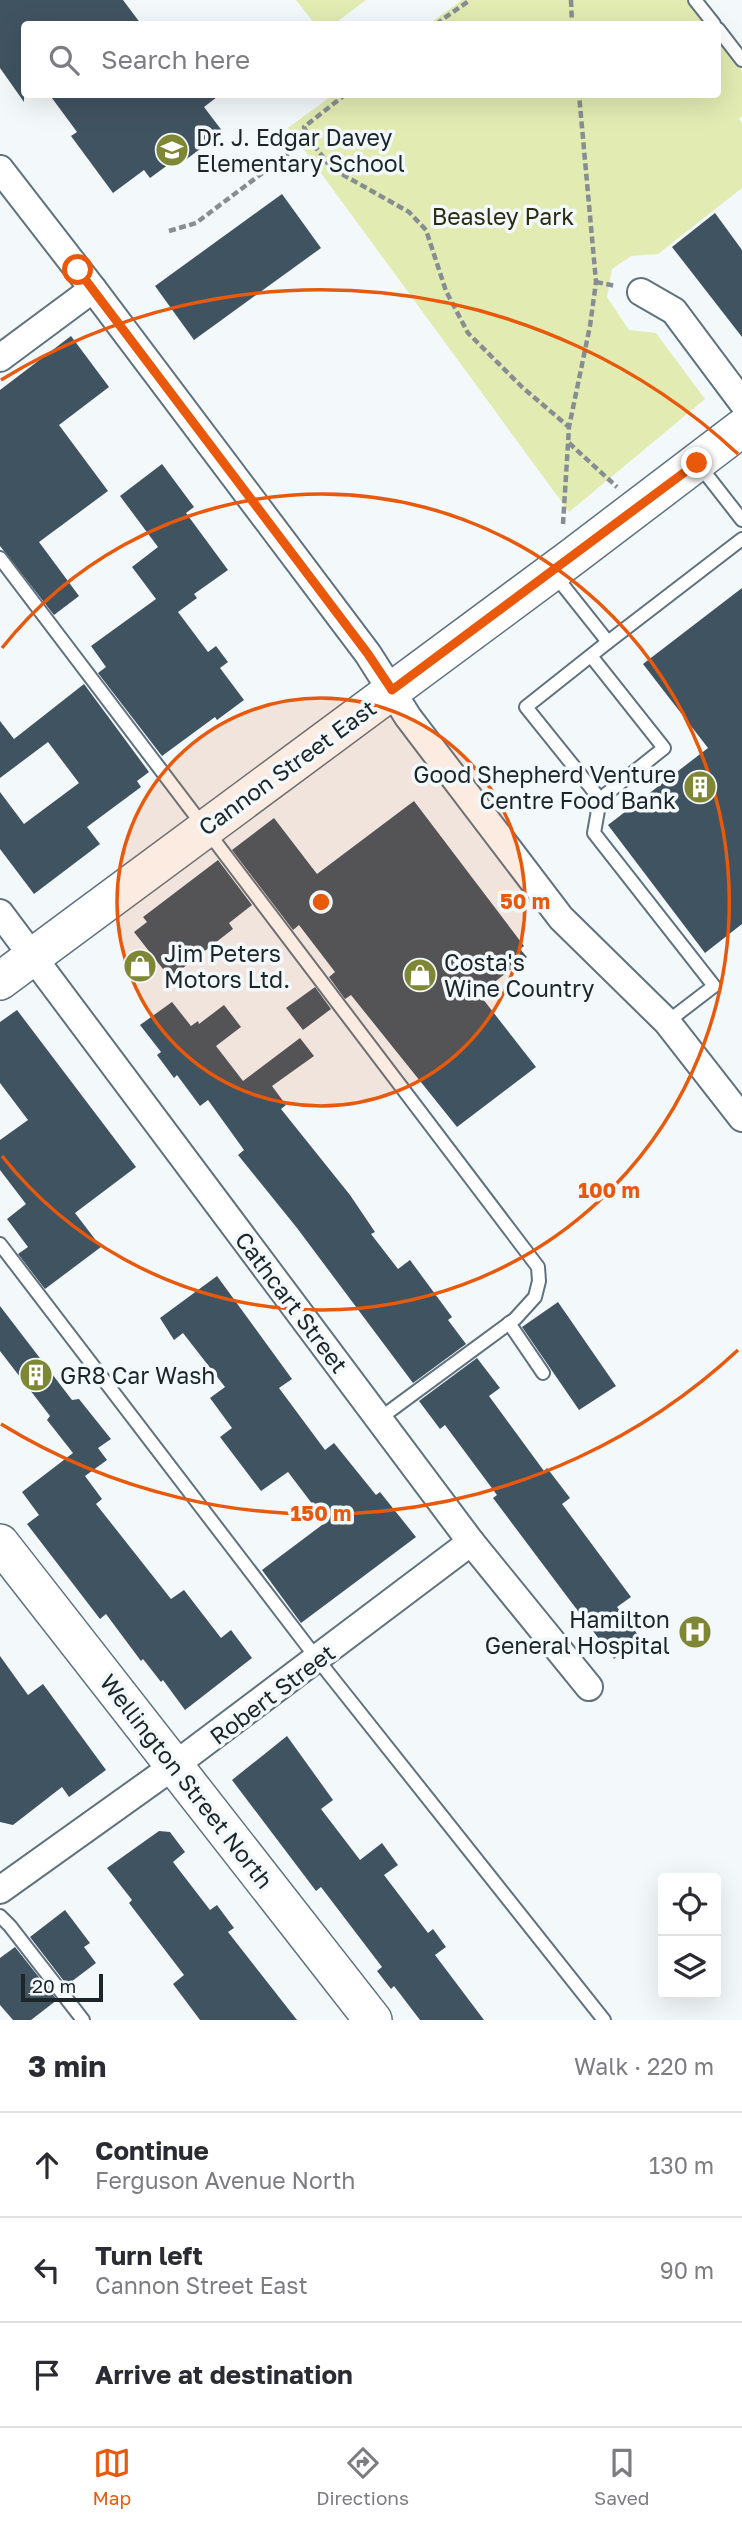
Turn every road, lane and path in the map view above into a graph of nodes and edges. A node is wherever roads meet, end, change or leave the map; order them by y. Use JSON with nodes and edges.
{"nodes":[{"id":1,"x":470,"y":0,"type":"edge"},
{"id":2,"x":571,"y":0,"type":"edge"},
{"id":3,"x":695,"y":0,"type":"edge"},
{"id":4,"x":442,"y":21,"type":"edge"},
{"id":5,"x":572,"y":21,"type":"edge"},
{"id":6,"x":712,"y":21,"type":"edge"},
{"id":7,"x":721,"y":33,"type":"edge"},
{"id":8,"x":742,"y":60,"type":"edge"},
{"id":9,"x":341,"y":98,"type":"edge"},
{"id":10,"x":579,"y":98,"type":"edge"},
{"id":11,"x":309,"y":138,"type":"junction"},
{"id":12,"x":0,"y":169,"type":"edge"},
{"id":13,"x":169,"y":231,"type":"dead end"},
{"id":14,"x":93,"y":289,"type":"junction"},
{"id":15,"x":641,"y":292,"type":"dead end"},
{"id":16,"x":0,"y":358,"type":"edge"},
{"id":17,"x":742,"y":402,"type":"edge"},
{"id":18,"x":569,"y":427,"type":"junction"},
{"id":19,"x":742,"y":428,"type":"edge"},
{"id":20,"x":568,"y":443,"type":"junction"},
{"id":21,"x":697,"y":463,"type":"junction"},
{"id":22,"x":638,"y":508,"type":"junction"},
{"id":23,"x":742,"y":520,"type":"edge"},
{"id":24,"x":742,"y":539,"type":"edge"},
{"id":25,"x":0,"y":558,"type":"edge"},
{"id":26,"x":561,"y":565,"type":"junction"},
{"id":27,"x":608,"y":642,"type":"junction"},
{"id":28,"x":591,"y":656,"type":"junction"},
{"id":29,"x":392,"y":690,"type":"junction"},
{"id":30,"x":600,"y":799,"type":"junction"},
{"id":31,"x":205,"y":828,"type":"junction"},
{"id":32,"x":0,"y":913,"type":"edge"},
{"id":33,"x":33,"y":956,"type":"junction"},
{"id":34,"x":0,"y":981,"type":"edge"},
{"id":35,"x":667,"y":1022,"type":"junction"},
{"id":36,"x":742,"y":1118,"type":"edge"},
{"id":37,"x":0,"y":1244,"type":"edge"},
{"id":38,"x":509,"y":1323,"type":"junction"},
{"id":39,"x":543,"y":1373,"type":"dead end"},
{"id":40,"x":379,"y":1419,"type":"junction"},
{"id":41,"x":471,"y":1542,"type":"junction"},
{"id":42,"x":0,"y":1543,"type":"edge"},
{"id":43,"x":318,"y":1660,"type":"junction"},
{"id":44,"x":589,"y":1687,"type":"dead end"},
{"id":45,"x":175,"y":1765,"type":"junction"},
{"id":46,"x":0,"y":1890,"type":"edge"},
{"id":47,"x":0,"y":1916,"type":"edge"},
{"id":48,"x":83,"y":2020,"type":"edge"},
{"id":49,"x":373,"y":2020,"type":"edge"},
{"id":50,"x":604,"y":2020,"type":"edge"}],
"edges":[{"from":1,"to":4,"type":"path"},
{"from":2,"to":5,"type":"path"},
{"from":3,"to":6,"type":"lane"},
{"from":7,"to":8,"type":"lane"},
{"from":9,"to":11,"type":"path"},
{"from":10,"to":18,"type":"path"},
{"from":11,"to":13,"type":"path"},
{"from":11,"to":18,"type":"path"},
{"from":12,"to":14,"type":"street"},
{"from":14,"to":16,"type":"street"},
{"from":14,"to":29,"type":"street"},
{"from":15,"to":17,"type":"street"},
{"from":18,"to":20,"type":"path"},
{"from":19,"to":21,"type":"main road","name":"Cannon Street East"},
{"from":20,"to":22,"type":"path"},
{"from":20,"to":26,"type":"path"},
{"from":21,"to":22,"type":"main road","name":"Cannon Street East"},
{"from":21,"to":23,"type":"lane"},
{"from":22,"to":26,"type":"main road","name":"Cannon Street East"},
{"from":24,"to":27,"type":"lane"},
{"from":25,"to":31,"type":"lane"},
{"from":26,"to":27,"type":"lane"},
{"from":26,"to":29,"type":"main road","name":"Cannon Street East"},
{"from":27,"to":28,"type":"lane"},
{"from":28,"to":30,"type":"lane"},
{"from":28,"to":30,"type":"lane"},
{"from":29,"to":31,"type":"main road","name":"Cannon Street East"},
{"from":29,"to":35,"type":"street"},
{"from":30,"to":35,"type":"lane"},
{"from":31,"to":33,"type":"main road","name":"Cannon Street East"},
{"from":31,"to":38,"type":"lane"},
{"from":32,"to":33,"type":"street","name":"Cathcart Street"},
{"from":33,"to":34,"type":"main road","name":"Cannon Street East"},
{"from":33,"to":40,"type":"street","name":"Cathcart Street"},
{"from":35,"to":36,"type":"street"},
{"from":37,"to":43,"type":"lane"},
{"from":38,"to":39,"type":"lane"},
{"from":38,"to":40,"type":"lane"},
{"from":40,"to":41,"type":"street","name":"Cathcart Street"},
{"from":41,"to":43,"type":"street","name":"Robert Street"},
{"from":41,"to":44,"type":"street","name":"Cathcart Street"},
{"from":42,"to":45,"type":"main road","name":"Wellington Street North"},
{"from":43,"to":45,"type":"street","name":"Robert Street"},
{"from":43,"to":50,"type":"lane"},
{"from":45,"to":46,"type":"street","name":"Robert Street"},
{"from":45,"to":49,"type":"main road","name":"Wellington Street North"},
{"from":47,"to":48,"type":"lane"}]}
